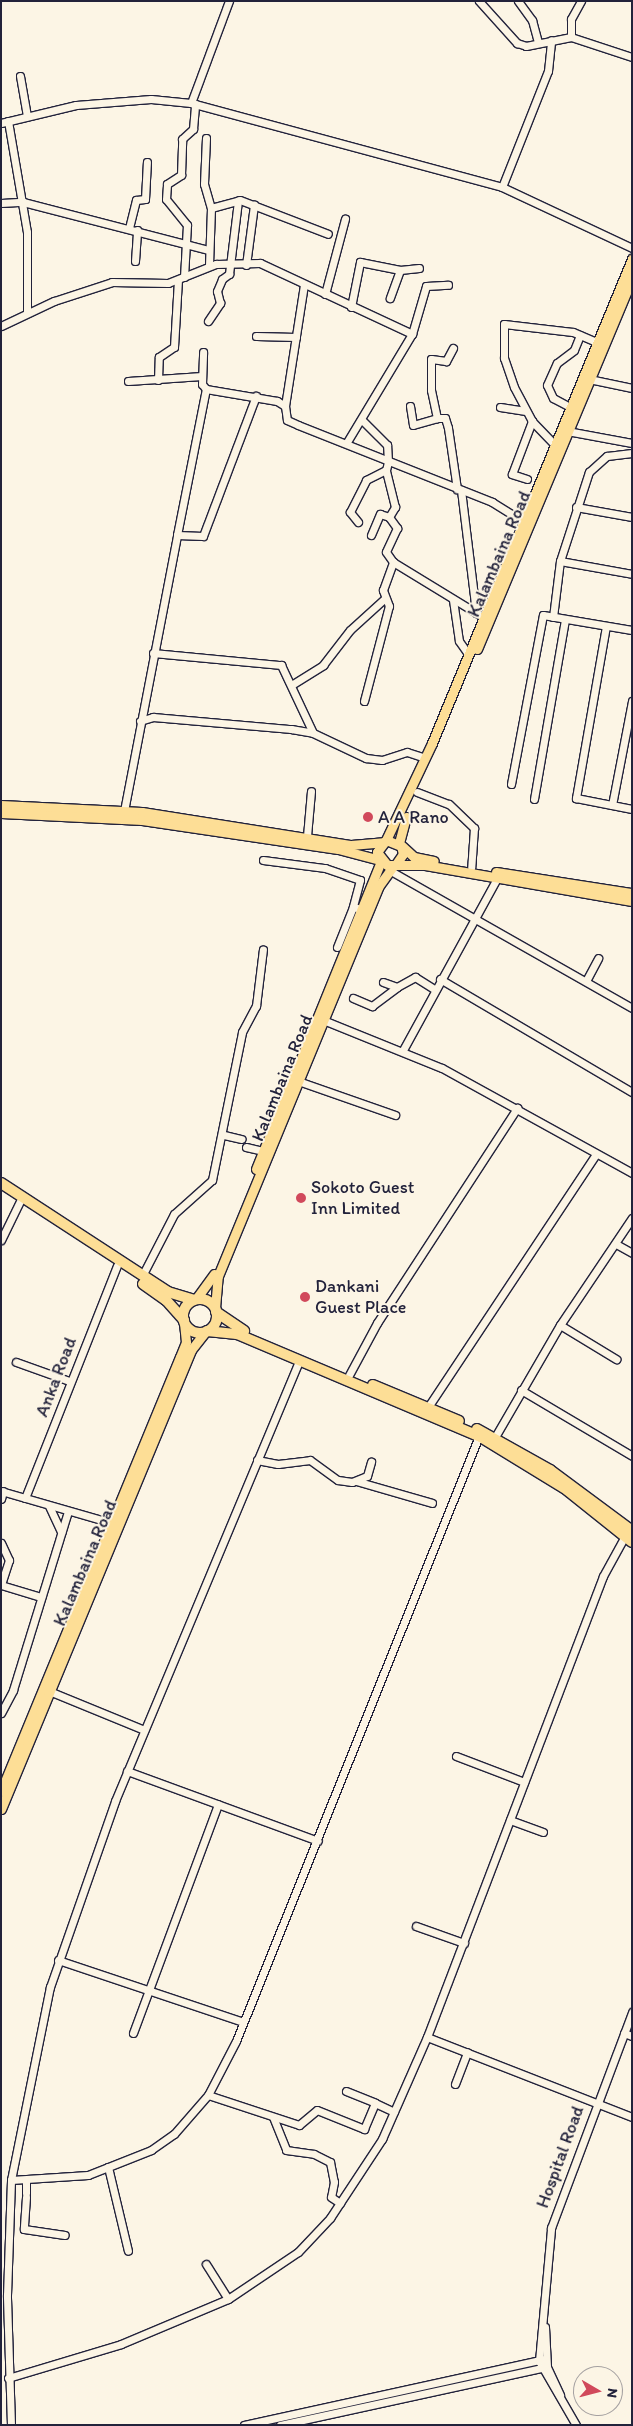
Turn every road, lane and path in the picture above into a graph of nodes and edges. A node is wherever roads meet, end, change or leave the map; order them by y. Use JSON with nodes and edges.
{"nodes":[{"id":1,"x":229,"y":1,"type":"edge"},
{"id":2,"x":479,"y":1,"type":"edge"},
{"id":3,"x":518,"y":1,"type":"edge"},
{"id":4,"x":581,"y":1,"type":"edge"},
{"id":5,"x":571,"y":37,"type":"junction"},
{"id":6,"x":551,"y":40,"type":"junction"},
{"id":7,"x":538,"y":42,"type":"junction"},
{"id":8,"x":632,"y":57,"type":"edge"},
{"id":9,"x":20,"y":76,"type":"dead end"},
{"id":10,"x":193,"y":103,"type":"junction"},
{"id":11,"x":27,"y":116,"type":"junction"},
{"id":12,"x":5,"y":122,"type":"edge"},
{"id":13,"x":206,"y":138,"type":"dead end"},
{"id":14,"x":147,"y":162,"type":"dead end"},
{"id":15,"x":502,"y":186,"type":"junction"},
{"id":16,"x":209,"y":195,"type":"junction"},
{"id":17,"x":238,"y":201,"type":"junction"},
{"id":18,"x":24,"y":202,"type":"junction"},
{"id":19,"x":223,"y":202,"type":"junction"},
{"id":20,"x":1,"y":203,"type":"edge"},
{"id":21,"x":254,"y":205,"type":"junction"},
{"id":22,"x":212,"y":208,"type":"junction"},
{"id":23,"x":345,"y":219,"type":"dead end"},
{"id":24,"x":129,"y":228,"type":"junction"},
{"id":25,"x":137,"y":230,"type":"junction"},
{"id":26,"x":328,"y":234,"type":"dead end"},
{"id":27,"x":184,"y":242,"type":"junction"},
{"id":28,"x":632,"y":248,"type":"edge"},
{"id":29,"x":209,"y":250,"type":"junction"},
{"id":30,"x":632,"y":259,"type":"edge"},
{"id":31,"x":135,"y":261,"type":"dead end"},
{"id":32,"x":246,"y":265,"type":"junction"},
{"id":33,"x":208,"y":266,"type":"junction"},
{"id":34,"x":231,"y":266,"type":"junction"},
{"id":35,"x":419,"y":268,"type":"dead end"},
{"id":36,"x":400,"y":270,"type":"junction"},
{"id":37,"x":181,"y":278,"type":"junction"},
{"id":38,"x":632,"y":279,"type":"edge"},
{"id":39,"x":304,"y":285,"type":"junction"},
{"id":40,"x":448,"y":285,"type":"dead end"},
{"id":41,"x":325,"y":294,"type":"junction"},
{"id":42,"x":390,"y":298,"type":"dead end"},
{"id":43,"x":351,"y":307,"type":"junction"},
{"id":44,"x":27,"y":314,"type":"junction"},
{"id":45,"x":208,"y":321,"type":"dead end"},
{"id":46,"x":1,"y":326,"type":"edge"},
{"id":47,"x":412,"y":334,"type":"junction"},
{"id":48,"x":580,"y":335,"type":"junction"},
{"id":49,"x":256,"y":336,"type":"dead end"},
{"id":50,"x":296,"y":337,"type":"junction"},
{"id":51,"x":597,"y":342,"type":"junction"},
{"id":52,"x":453,"y":348,"type":"dead end"},
{"id":53,"x":203,"y":352,"type":"dead end"},
{"id":54,"x":202,"y":376,"type":"junction"},
{"id":55,"x":589,"y":379,"type":"junction"},
{"id":56,"x":158,"y":380,"type":"junction"},
{"id":57,"x":128,"y":381,"type":"dead end"},
{"id":58,"x":632,"y":388,"type":"edge"},
{"id":59,"x":206,"y":389,"type":"junction"},
{"id":60,"x":247,"y":396,"type":"junction"},
{"id":61,"x":256,"y":396,"type":"junction"},
{"id":62,"x":250,"y":404,"type":"junction"},
{"id":63,"x":285,"y":406,"type":"junction"},
{"id":64,"x":410,"y":406,"type":"dead end"},
{"id":65,"x":500,"y":407,"type":"dead end"},
{"id":66,"x":570,"y":407,"type":"junction"},
{"id":67,"x":526,"y":411,"type":"junction"},
{"id":68,"x":437,"y":418,"type":"junction"},
{"id":69,"x":363,"y":421,"type":"junction"},
{"id":70,"x":532,"y":422,"type":"junction"},
{"id":71,"x":566,"y":431,"type":"junction"},
{"id":72,"x":347,"y":442,"type":"junction"},
{"id":73,"x":632,"y":443,"type":"edge"},
{"id":74,"x":554,"y":444,"type":"junction"},
{"id":75,"x":632,"y":453,"type":"edge"},
{"id":76,"x":388,"y":462,"type":"junction"},
{"id":77,"x":386,"y":470,"type":"junction"},
{"id":78,"x":527,"y":479,"type":"dead end"},
{"id":79,"x":459,"y":490,"type":"junction"},
{"id":80,"x":576,"y":507,"type":"junction"},
{"id":81,"x":389,"y":517,"type":"junction"},
{"id":82,"x":632,"y":517,"type":"edge"},
{"id":83,"x":523,"y":521,"type":"junction"},
{"id":84,"x":358,"y":522,"type":"dead end"},
{"id":85,"x":177,"y":535,"type":"junction"},
{"id":86,"x":371,"y":535,"type":"dead end"},
{"id":87,"x":560,"y":561,"type":"junction"},
{"id":88,"x":393,"y":562,"type":"junction"},
{"id":89,"x":632,"y":574,"type":"edge"},
{"id":90,"x":383,"y":600,"type":"junction"},
{"id":91,"x":453,"y":600,"type":"junction"},
{"id":92,"x":480,"y":615,"type":"junction"},
{"id":93,"x":553,"y":617,"type":"junction"},
{"id":94,"x":565,"y":620,"type":"junction"},
{"id":95,"x":606,"y":626,"type":"junction"},
{"id":96,"x":632,"y":630,"type":"edge"},
{"id":97,"x":153,"y":652,"type":"junction"},
{"id":98,"x":468,"y":654,"type":"junction"},
{"id":99,"x":293,"y":684,"type":"junction"},
{"id":100,"x":364,"y":700,"type":"dead end"},
{"id":101,"x":632,"y":701,"type":"edge"},
{"id":102,"x":142,"y":709,"type":"junction"},
{"id":103,"x":153,"y":717,"type":"junction"},
{"id":104,"x":140,"y":721,"type":"junction"},
{"id":105,"x":313,"y":734,"type":"junction"},
{"id":106,"x":426,"y":758,"type":"junction"},
{"id":107,"x":511,"y":784,"type":"dead end"},
{"id":108,"x":311,"y":791,"type":"dead end"},
{"id":109,"x":417,"y":792,"type":"junction"},
{"id":110,"x":534,"y":799,"type":"dead end"},
{"id":111,"x":1,"y":805,"type":"edge"},
{"id":112,"x":612,"y":805,"type":"junction"},
{"id":113,"x":632,"y":809,"type":"edge"},
{"id":114,"x":124,"y":811,"type":"junction"},
{"id":115,"x":1,"y":813,"type":"edge"},
{"id":116,"x":307,"y":836,"type":"junction"},
{"id":117,"x":384,"y":841,"type":"junction"},
{"id":118,"x":400,"y":845,"type":"junction"},
{"id":119,"x":263,"y":860,"type":"dead end"},
{"id":120,"x":380,"y":860,"type":"junction"},
{"id":121,"x":393,"y":866,"type":"junction"},
{"id":122,"x":471,"y":867,"type":"junction"},
{"id":123,"x":497,"y":878,"type":"junction"},
{"id":124,"x":632,"y":893,"type":"edge"},
{"id":125,"x":632,"y":901,"type":"edge"},
{"id":126,"x":357,"y":908,"type":"junction"},
{"id":127,"x":476,"y":916,"type":"junction"},
{"id":128,"x":337,"y":947,"type":"dead end"},
{"id":129,"x":263,"y":949,"type":"dead end"},
{"id":130,"x":598,"y":958,"type":"dead end"},
{"id":131,"x":440,"y":979,"type":"junction"},
{"id":132,"x":586,"y":981,"type":"junction"},
{"id":133,"x":383,"y":982,"type":"dead end"},
{"id":134,"x":397,"y":987,"type":"junction"},
{"id":135,"x":434,"y":989,"type":"junction"},
{"id":136,"x":353,"y":998,"type":"dead end"},
{"id":137,"x":632,"y":1008,"type":"edge"},
{"id":138,"x":323,"y":1020,"type":"junction"},
{"id":139,"x":403,"y":1050,"type":"junction"},
{"id":140,"x":298,"y":1081,"type":"junction"},
{"id":141,"x":632,"y":1092,"type":"edge"},
{"id":142,"x":517,"y":1108,"type":"junction"},
{"id":143,"x":395,"y":1115,"type":"dead end"},
{"id":144,"x":224,"y":1134,"type":"junction"},
{"id":145,"x":242,"y":1139,"type":"dead end"},
{"id":146,"x":246,"y":1147,"type":"dead end"},
{"id":147,"x":263,"y":1151,"type":"junction"},
{"id":148,"x":596,"y":1154,"type":"junction"},
{"id":149,"x":632,"y":1173,"type":"edge"},
{"id":150,"x":1,"y":1184,"type":"edge"},
{"id":151,"x":1,"y":1189,"type":"edge"},
{"id":152,"x":20,"y":1201,"type":"junction"},
{"id":153,"x":632,"y":1218,"type":"edge"},
{"id":154,"x":1,"y":1240,"type":"edge"},
{"id":155,"x":616,"y":1244,"type":"junction"},
{"id":156,"x":632,"y":1254,"type":"edge"},
{"id":157,"x":117,"y":1266,"type":"junction"},
{"id":158,"x":142,"y":1276,"type":"junction"},
{"id":159,"x":195,"y":1300,"type":"junction"},
{"id":160,"x":216,"y":1310,"type":"junction"},
{"id":161,"x":184,"y":1321,"type":"junction"},
{"id":162,"x":560,"y":1325,"type":"junction"},
{"id":163,"x":206,"y":1332,"type":"junction"},
{"id":164,"x":616,"y":1359,"type":"dead end"},
{"id":165,"x":16,"y":1362,"type":"dead end"},
{"id":166,"x":299,"y":1362,"type":"junction"},
{"id":167,"x":349,"y":1375,"type":"junction"},
{"id":168,"x":69,"y":1381,"type":"junction"},
{"id":169,"x":520,"y":1390,"type":"junction"},
{"id":170,"x":428,"y":1407,"type":"junction"},
{"id":171,"x":479,"y":1436,"type":"junction"},
{"id":172,"x":495,"y":1437,"type":"junction"},
{"id":173,"x":632,"y":1456,"type":"edge"},
{"id":174,"x":257,"y":1460,"type":"junction"},
{"id":175,"x":371,"y":1462,"type":"dead end"},
{"id":176,"x":356,"y":1480,"type":"junction"},
{"id":177,"x":2,"y":1494,"type":"edge"},
{"id":178,"x":25,"y":1498,"type":"junction"},
{"id":179,"x":432,"y":1503,"type":"dead end"},
{"id":180,"x":48,"y":1505,"type":"junction"},
{"id":181,"x":68,"y":1511,"type":"junction"},
{"id":182,"x":112,"y":1524,"type":"junction"},
{"id":183,"x":61,"y":1532,"type":"junction"},
{"id":184,"x":630,"y":1532,"type":"edge"},
{"id":185,"x":1,"y":1543,"type":"edge"},
{"id":186,"x":1,"y":1585,"type":"edge"},
{"id":187,"x":41,"y":1597,"type":"junction"},
{"id":188,"x":49,"y":1691,"type":"junction"},
{"id":189,"x":4,"y":1705,"type":"edge"},
{"id":190,"x":1,"y":1713,"type":"edge"},
{"id":191,"x":144,"y":1730,"type":"junction"},
{"id":192,"x":456,"y":1756,"type":"dead end"},
{"id":193,"x":127,"y":1771,"type":"junction"},
{"id":194,"x":524,"y":1782,"type":"junction"},
{"id":195,"x":2,"y":1785,"type":"edge"},
{"id":196,"x":218,"y":1804,"type":"junction"},
{"id":197,"x":1,"y":1810,"type":"edge"},
{"id":198,"x":510,"y":1820,"type":"junction"},
{"id":199,"x":544,"y":1832,"type":"dead end"},
{"id":200,"x":318,"y":1841,"type":"junction"},
{"id":201,"x":416,"y":1926,"type":"dead end"},
{"id":202,"x":464,"y":1943,"type":"junction"},
{"id":203,"x":58,"y":1960,"type":"junction"},
{"id":204,"x":147,"y":1987,"type":"junction"},
{"id":205,"x":632,"y":2012,"type":"edge"},
{"id":206,"x":243,"y":2022,"type":"junction"},
{"id":207,"x":133,"y":2033,"type":"dead end"},
{"id":208,"x":624,"y":2033,"type":"junction"},
{"id":209,"x":632,"y":2036,"type":"edge"},
{"id":210,"x":427,"y":2037,"type":"junction"},
{"id":211,"x":467,"y":2052,"type":"junction"},
{"id":212,"x":455,"y":2084,"type":"dead end"},
{"id":213,"x":346,"y":2091,"type":"dead end"},
{"id":214,"x":208,"y":2095,"type":"junction"},
{"id":215,"x":375,"y":2103,"type":"junction"},
{"id":216,"x":596,"y":2103,"type":"junction"},
{"id":217,"x":394,"y":2112,"type":"junction"},
{"id":218,"x":632,"y":2116,"type":"edge"},
{"id":219,"x":274,"y":2117,"type":"junction"},
{"id":220,"x":108,"y":2167,"type":"junction"},
{"id":221,"x":11,"y":2180,"type":"junction"},
{"id":222,"x":26,"y":2181,"type":"junction"},
{"id":223,"x":340,"y":2204,"type":"junction"},
{"id":224,"x":5,"y":2231,"type":"edge"},
{"id":225,"x":65,"y":2235,"type":"dead end"},
{"id":226,"x":128,"y":2251,"type":"dead end"},
{"id":227,"x":206,"y":2264,"type":"dead end"},
{"id":228,"x":228,"y":2299,"type":"junction"},
{"id":229,"x":543,"y":2364,"type":"junction"},
{"id":230,"x":511,"y":2371,"type":"junction"},
{"id":231,"x":8,"y":2378,"type":"junction"},
{"id":232,"x":386,"y":2393,"type":"junction"},
{"id":233,"x":388,"y":2401,"type":"junction"},
{"id":234,"x":263,"y":2423,"type":"edge"},
{"id":235,"x":575,"y":2424,"type":"edge"},
{"id":236,"x":11,"y":2425,"type":"edge"},
{"id":237,"x":244,"y":2425,"type":"edge"},
{"id":238,"x":280,"y":2425,"type":"edge"}],
"edges":[{"from":1,"to":10,"type":"street"},
{"from":2,"to":7,"type":"street"},
{"from":3,"to":7,"type":"street"},
{"from":4,"to":5,"type":"street"},
{"from":5,"to":6,"type":"street"},
{"from":5,"to":8,"type":"street"},
{"from":6,"to":7,"type":"street"},
{"from":6,"to":15,"type":"street"},
{"from":9,"to":11,"type":"street"},
{"from":10,"to":11,"type":"street"},
{"from":10,"to":15,"type":"street"},
{"from":10,"to":27,"type":"street"},
{"from":11,"to":12,"type":"street"},
{"from":12,"to":18,"type":"street"},
{"from":13,"to":16,"type":"street"},
{"from":14,"to":24,"type":"street"},
{"from":15,"to":28,"type":"street"},
{"from":16,"to":19,"type":"street"},
{"from":16,"to":22,"type":"street"},
{"from":17,"to":19,"type":"street"},
{"from":17,"to":21,"type":"street"},
{"from":17,"to":34,"type":"street"},
{"from":18,"to":20,"type":"street"},
{"from":18,"to":24,"type":"street"},
{"from":18,"to":44,"type":"street"},
{"from":19,"to":22,"type":"street"},
{"from":21,"to":26,"type":"street"},
{"from":21,"to":32,"type":"street"},
{"from":22,"to":29,"type":"street"},
{"from":23,"to":41,"type":"street"},
{"from":24,"to":25,"type":"street"},
{"from":25,"to":27,"type":"street"},
{"from":25,"to":31,"type":"street"},
{"from":27,"to":29,"type":"street"},
{"from":27,"to":37,"type":"street"},
{"from":29,"to":33,"type":"street"},
{"from":30,"to":51,"type":"main road","name":"Kalambaina Road"},
{"from":32,"to":34,"type":"street"},
{"from":32,"to":39,"type":"street"},
{"from":33,"to":34,"type":"street"},
{"from":33,"to":37,"type":"street"},
{"from":34,"to":45,"type":"street"},
{"from":35,"to":36,"type":"street"},
{"from":36,"to":42,"type":"street"},
{"from":36,"to":43,"type":"street"},
{"from":37,"to":44,"type":"street"},
{"from":37,"to":56,"type":"street"},
{"from":38,"to":55,"type":"main road","name":"Kalambaina Road"},
{"from":39,"to":41,"type":"street"},
{"from":39,"to":50,"type":"street"},
{"from":40,"to":47,"type":"street"},
{"from":41,"to":43,"type":"street"},
{"from":43,"to":47,"type":"street"},
{"from":44,"to":46,"type":"street"},
{"from":47,"to":69,"type":"street"},
{"from":48,"to":51,"type":"street"},
{"from":48,"to":66,"type":"street"},
{"from":48,"to":67,"type":"street"},
{"from":49,"to":50,"type":"street"},
{"from":50,"to":63,"type":"street"},
{"from":51,"to":66,"type":"main road","name":"Kalambaina Road"},
{"from":52,"to":68,"type":"street"},
{"from":53,"to":54,"type":"street"},
{"from":54,"to":56,"type":"street"},
{"from":54,"to":59,"type":"street"},
{"from":55,"to":58,"type":"street"},
{"from":55,"to":71,"type":"main road","name":"Kalambaina Road"},
{"from":56,"to":57,"type":"street"},
{"from":59,"to":60,"type":"street"},
{"from":59,"to":85,"type":"street"},
{"from":60,"to":61,"type":"street"},
{"from":60,"to":62,"type":"street"},
{"from":61,"to":62,"type":"street"},
{"from":61,"to":63,"type":"street"},
{"from":62,"to":85,"type":"street"},
{"from":63,"to":72,"type":"street"},
{"from":64,"to":68,"type":"street"},
{"from":65,"to":67,"type":"street"},
{"from":66,"to":74,"type":"main road","name":"Kalambaina Road"},
{"from":67,"to":70,"type":"street"},
{"from":68,"to":79,"type":"street"},
{"from":69,"to":72,"type":"street"},
{"from":69,"to":76,"type":"street"},
{"from":70,"to":74,"type":"street"},
{"from":70,"to":78,"type":"street"},
{"from":71,"to":73,"type":"street"},
{"from":71,"to":109,"type":"main road","name":"Kalambaina Road"},
{"from":72,"to":76,"type":"street"},
{"from":74,"to":83,"type":"main road","name":"Kalambaina Road"},
{"from":75,"to":80,"type":"street"},
{"from":76,"to":77,"type":"street"},
{"from":76,"to":79,"type":"street"},
{"from":77,"to":81,"type":"street"},
{"from":77,"to":84,"type":"street"},
{"from":79,"to":83,"type":"street"},
{"from":79,"to":92,"type":"street"},
{"from":80,"to":82,"type":"street"},
{"from":80,"to":87,"type":"street"},
{"from":81,"to":86,"type":"street"},
{"from":81,"to":88,"type":"street"},
{"from":83,"to":92,"type":"main road","name":"Kalambaina Road"},
{"from":85,"to":97,"type":"street"},
{"from":87,"to":89,"type":"street"},
{"from":87,"to":93,"type":"street"},
{"from":88,"to":90,"type":"street"},
{"from":88,"to":91,"type":"street"},
{"from":90,"to":99,"type":"street"},
{"from":90,"to":100,"type":"street"},
{"from":91,"to":92,"type":"street"},
{"from":91,"to":98,"type":"street"},
{"from":92,"to":98,"type":"main road","name":"Kalambaina Road"},
{"from":93,"to":94,"type":"street"},
{"from":93,"to":107,"type":"street"},
{"from":94,"to":95,"type":"street"},
{"from":94,"to":110,"type":"street"},
{"from":95,"to":96,"type":"street"},
{"from":95,"to":112,"type":"street"},
{"from":97,"to":99,"type":"street"},
{"from":97,"to":102,"type":"street"},
{"from":98,"to":106,"type":"main road","name":"Kalambaina Road"},
{"from":99,"to":105,"type":"street"},
{"from":101,"to":112,"type":"street"},
{"from":102,"to":103,"type":"street"},
{"from":102,"to":104,"type":"street"},
{"from":103,"to":104,"type":"street"},
{"from":103,"to":105,"type":"street"},
{"from":104,"to":114,"type":"street"},
{"from":105,"to":106,"type":"street"},
{"from":106,"to":117,"type":"main road","name":"Kalambaina Road"},
{"from":108,"to":116,"type":"street"},
{"from":109,"to":118,"type":"main road","name":"Kalambaina Road"},
{"from":109,"to":122,"type":"street"},
{"from":111,"to":114,"type":"main road"},
{"from":112,"to":113,"type":"street"},
{"from":114,"to":116,"type":"main road"},
{"from":115,"to":120,"type":"main road"},
{"from":116,"to":117,"type":"main road"},
{"from":117,"to":118,"type":"main road"},
{"from":117,"to":120,"type":"main road"},
{"from":118,"to":121,"type":"main road"},
{"from":118,"to":122,"type":"main road"},
{"from":119,"to":126,"type":"street"},
{"from":120,"to":121,"type":"main road"},
{"from":120,"to":126,"type":"main road"},
{"from":121,"to":123,"type":"main road"},
{"from":121,"to":127,"type":"street"},
{"from":121,"to":138,"type":"main road","name":"Kalambaina Road"},
{"from":122,"to":124,"type":"main road"},
{"from":123,"to":125,"type":"main road"},
{"from":123,"to":127,"type":"street"},
{"from":126,"to":128,"type":"street"},
{"from":126,"to":147,"type":"main road"},
{"from":127,"to":131,"type":"street"},
{"from":127,"to":132,"type":"street"},
{"from":129,"to":144,"type":"street"},
{"from":130,"to":132,"type":"street"},
{"from":131,"to":135,"type":"street"},
{"from":131,"to":141,"type":"street"},
{"from":132,"to":137,"type":"street"},
{"from":133,"to":134,"type":"street"},
{"from":134,"to":135,"type":"street"},
{"from":134,"to":136,"type":"street"},
{"from":135,"to":139,"type":"street"},
{"from":138,"to":139,"type":"street"},
{"from":138,"to":140,"type":"main road","name":"Kalambaina Road"},
{"from":139,"to":142,"type":"street"},
{"from":140,"to":143,"type":"street"},
{"from":140,"to":160,"type":"main road","name":"Kalambaina Road"},
{"from":142,"to":148,"type":"street"},
{"from":142,"to":167,"type":"street"},
{"from":144,"to":145,"type":"street"},
{"from":144,"to":158,"type":"street"},
{"from":146,"to":147,"type":"street"},
{"from":147,"to":159,"type":"main road"},
{"from":148,"to":149,"type":"street"},
{"from":148,"to":170,"type":"street"},
{"from":150,"to":158,"type":"highway"},
{"from":151,"to":152,"type":"highway"},
{"from":152,"to":154,"type":"street"},
{"from":152,"to":157,"type":"highway"},
{"from":153,"to":155,"type":"street"},
{"from":155,"to":156,"type":"street"},
{"from":155,"to":162,"type":"street"},
{"from":157,"to":161,"type":"highway"},
{"from":157,"to":168,"type":"street","name":"Anka Road"},
{"from":158,"to":159,"type":"highway"},
{"from":159,"to":160,"type":"highway"},
{"from":159,"to":161,"type":"highway"},
{"from":160,"to":163,"type":"highway"},
{"from":160,"to":167,"type":"highway"},
{"from":161,"to":163,"type":"highway"},
{"from":161,"to":182,"type":"main road"},
{"from":162,"to":164,"type":"street"},
{"from":162,"to":169,"type":"street"},
{"from":163,"to":166,"type":"highway"},
{"from":163,"to":188,"type":"main road","name":"Kalambaina Road"},
{"from":165,"to":168,"type":"street"},
{"from":166,"to":171,"type":"highway"},
{"from":166,"to":174,"type":"street"},
{"from":167,"to":170,"type":"highway"},
{"from":168,"to":178,"type":"street","name":"Anka Road"},
{"from":169,"to":172,"type":"street"},
{"from":169,"to":173,"type":"street"},
{"from":170,"to":172,"type":"highway"},
{"from":171,"to":184,"type":"highway"},
{"from":171,"to":200,"type":"street"},
{"from":172,"to":184,"type":"highway"},
{"from":174,"to":176,"type":"street"},
{"from":174,"to":191,"type":"street"},
{"from":175,"to":176,"type":"street"},
{"from":176,"to":179,"type":"street"},
{"from":177,"to":178,"type":"street"},
{"from":178,"to":180,"type":"street"},
{"from":180,"to":181,"type":"street"},
{"from":180,"to":183,"type":"street"},
{"from":181,"to":182,"type":"street"},
{"from":181,"to":183,"type":"street"},
{"from":182,"to":195,"type":"main road"},
{"from":183,"to":187,"type":"street"},
{"from":184,"to":194,"type":"street"},
{"from":185,"to":186,"type":"street"},
{"from":186,"to":187,"type":"street"},
{"from":187,"to":189,"type":"street"},
{"from":188,"to":191,"type":"street"},
{"from":188,"to":197,"type":"main road","name":"Kalambaina Road"},
{"from":189,"to":190,"type":"street"},
{"from":191,"to":193,"type":"street"},
{"from":192,"to":194,"type":"street"},
{"from":193,"to":196,"type":"street"},
{"from":193,"to":203,"type":"street"},
{"from":194,"to":198,"type":"street"},
{"from":196,"to":200,"type":"street"},
{"from":196,"to":204,"type":"street"},
{"from":198,"to":199,"type":"street"},
{"from":198,"to":202,"type":"street"},
{"from":200,"to":206,"type":"street"},
{"from":201,"to":202,"type":"street"},
{"from":202,"to":210,"type":"street"},
{"from":203,"to":204,"type":"street"},
{"from":203,"to":221,"type":"street"},
{"from":204,"to":206,"type":"street"},
{"from":204,"to":207,"type":"street"},
{"from":205,"to":208,"type":"street","name":"Hospital Road"},
{"from":206,"to":214,"type":"street"},
{"from":208,"to":209,"type":"street"},
{"from":208,"to":216,"type":"street","name":"Hospital Road"},
{"from":210,"to":211,"type":"street"},
{"from":210,"to":217,"type":"street"},
{"from":211,"to":212,"type":"street"},
{"from":211,"to":216,"type":"street"},
{"from":213,"to":215,"type":"street"},
{"from":214,"to":219,"type":"street"},
{"from":214,"to":220,"type":"street"},
{"from":215,"to":217,"type":"street"},
{"from":215,"to":219,"type":"street"},
{"from":216,"to":218,"type":"street"},
{"from":216,"to":229,"type":"street","name":"Hospital Road"},
{"from":217,"to":223,"type":"street"},
{"from":219,"to":223,"type":"street"},
{"from":220,"to":222,"type":"street"},
{"from":220,"to":226,"type":"street"},
{"from":221,"to":222,"type":"street"},
{"from":221,"to":224,"type":"street"},
{"from":222,"to":225,"type":"street"},
{"from":223,"to":228,"type":"street"},
{"from":224,"to":231,"type":"street"},
{"from":227,"to":228,"type":"street"},
{"from":228,"to":231,"type":"street"},
{"from":229,"to":230,"type":"street"},
{"from":229,"to":235,"type":"street"},
{"from":230,"to":232,"type":"street"},
{"from":230,"to":233,"type":"street"},
{"from":231,"to":236,"type":"street"},
{"from":232,"to":233,"type":"street"},
{"from":232,"to":234,"type":"street"},
{"from":233,"to":238,"type":"street"},
{"from":234,"to":237,"type":"street"}]}
